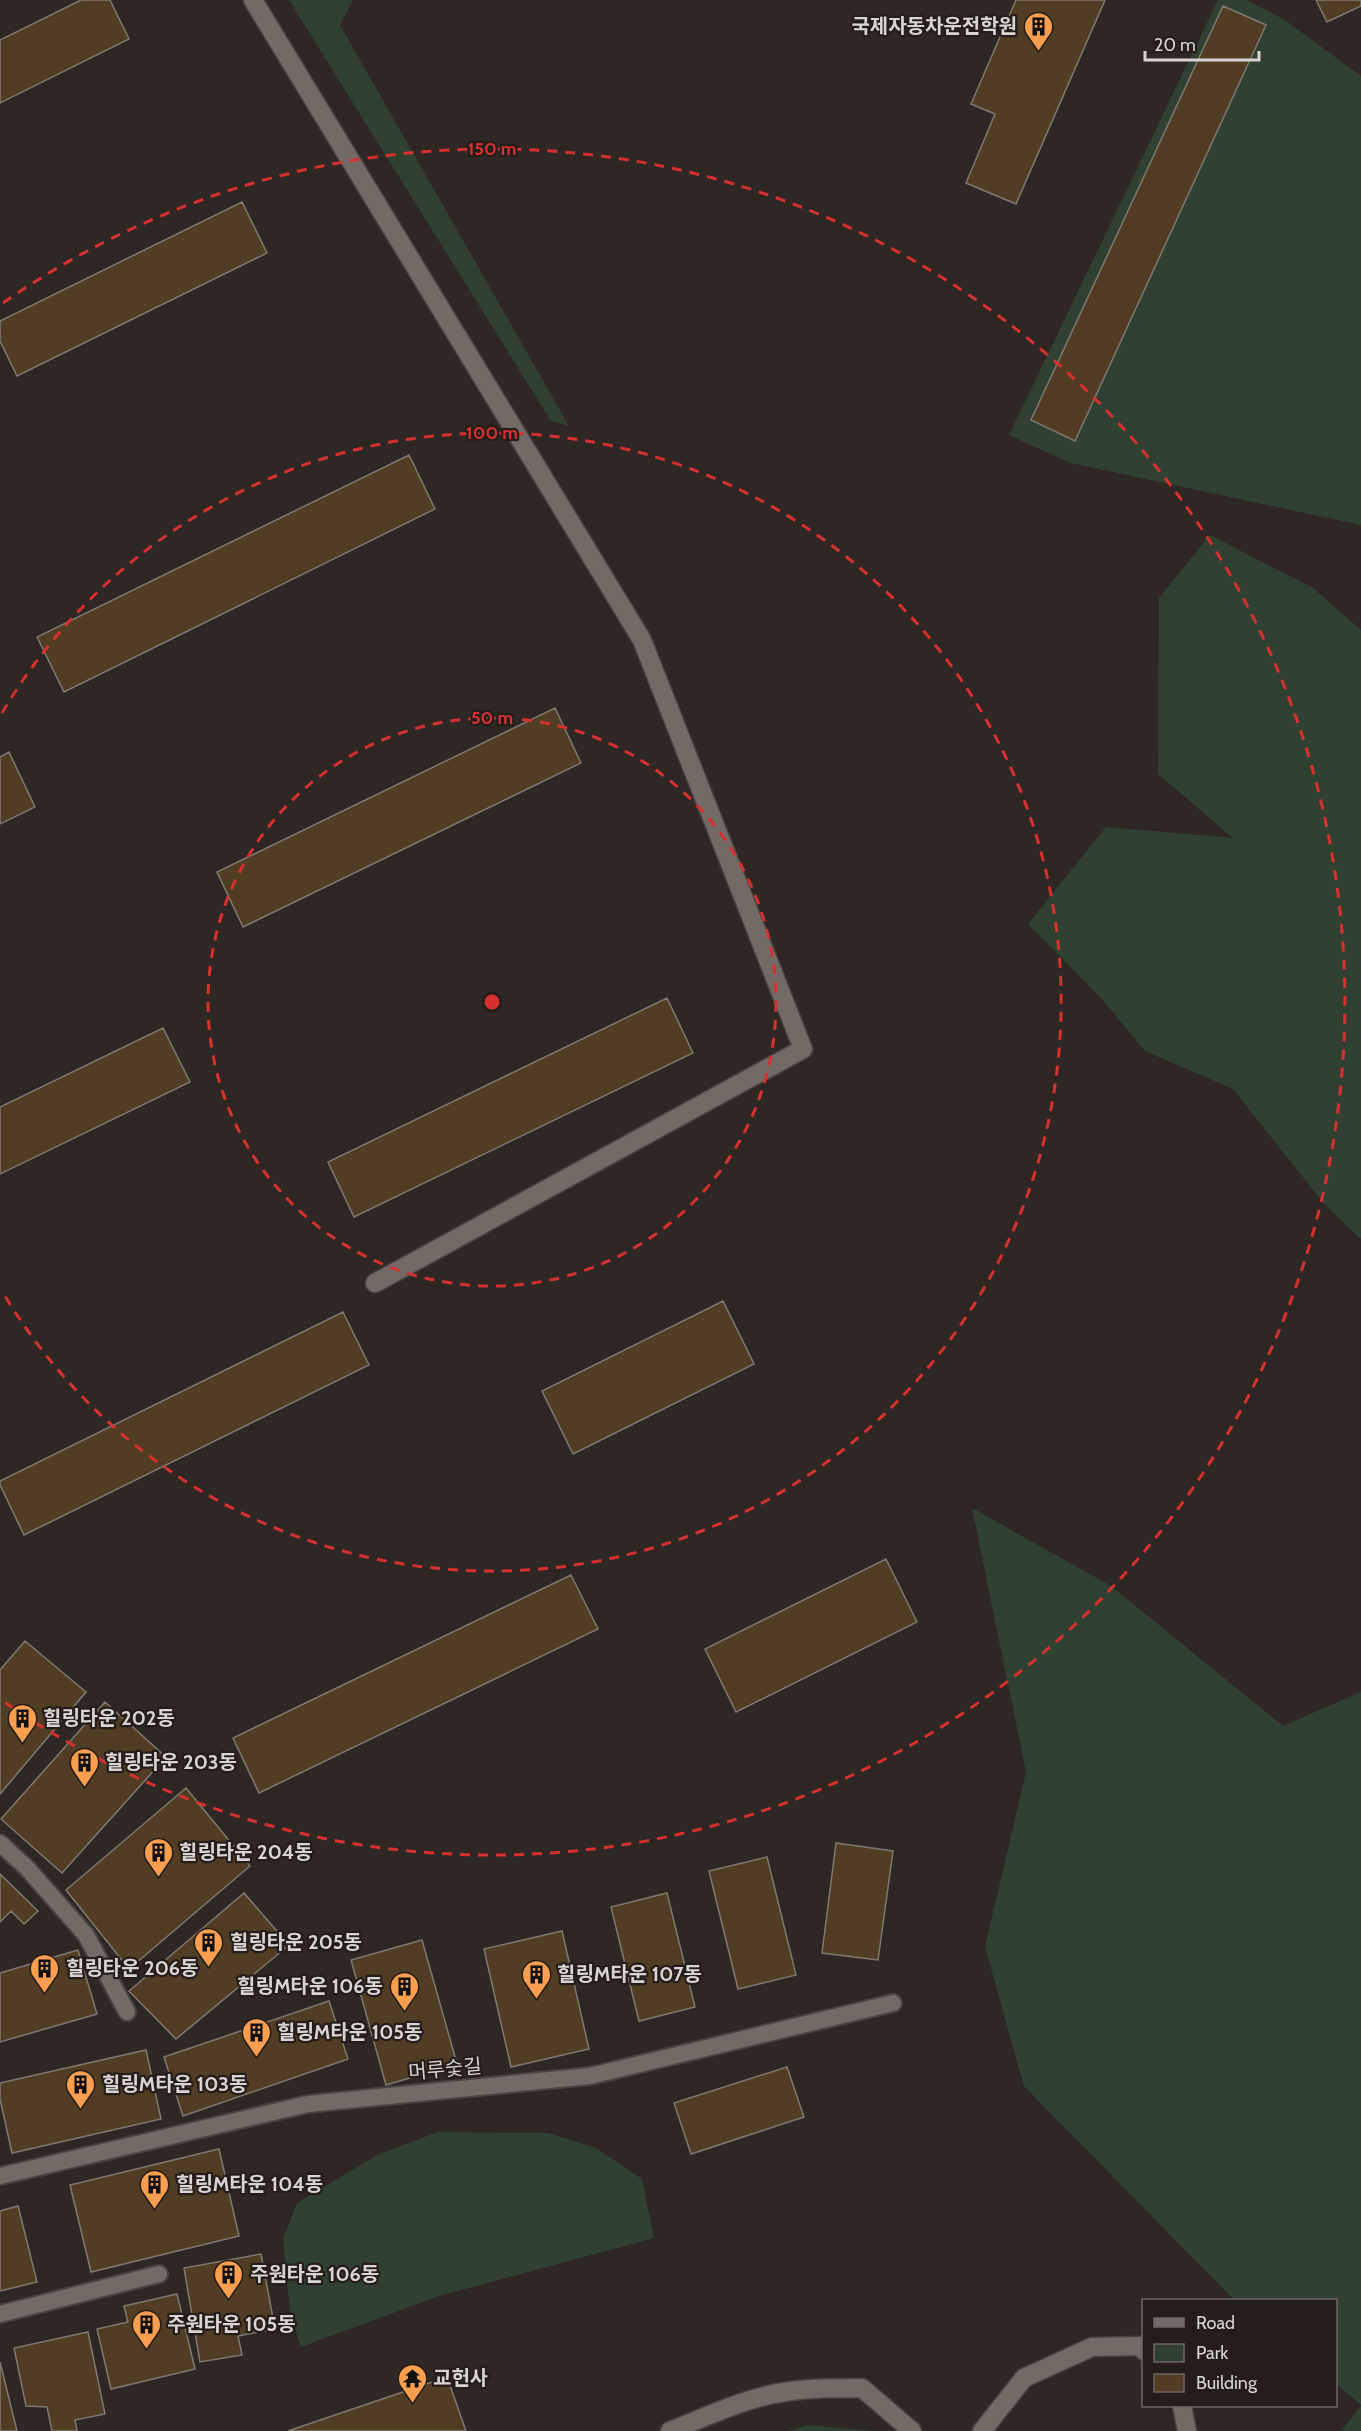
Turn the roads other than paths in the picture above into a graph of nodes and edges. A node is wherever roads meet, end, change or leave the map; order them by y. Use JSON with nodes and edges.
{"nodes":[{"id":1,"x":253,"y":0,"type":"edge"},
{"id":2,"x":375,"y":1283,"type":"dead end"},
{"id":3,"x":0,"y":1843,"type":"edge"},
{"id":4,"x":893,"y":2003,"type":"dead end"},
{"id":5,"x":127,"y":2012,"type":"dead end"},
{"id":6,"x":0,"y":2176,"type":"edge"},
{"id":7,"x":159,"y":2274,"type":"dead end"},
{"id":8,"x":0,"y":2314,"type":"edge"},
{"id":9,"x":1142,"y":2349,"type":"edge"},
{"id":10,"x":1182,"y":2407,"type":"edge"},
{"id":11,"x":670,"y":2431,"type":"edge"},
{"id":12,"x":912,"y":2431,"type":"edge"},
{"id":13,"x":982,"y":2431,"type":"edge"},
{"id":14,"x":1187,"y":2431,"type":"edge"}],
"edges":[{"from":1,"to":2,"type":"street"},
{"from":3,"to":5,"type":"lane"},
{"from":4,"to":6,"type":"lane","name":"머루숯길"},
{"from":7,"to":8,"type":"lane"},
{"from":9,"to":13,"type":"street"},
{"from":10,"to":14,"type":"street"},
{"from":11,"to":12,"type":"street"}]}
